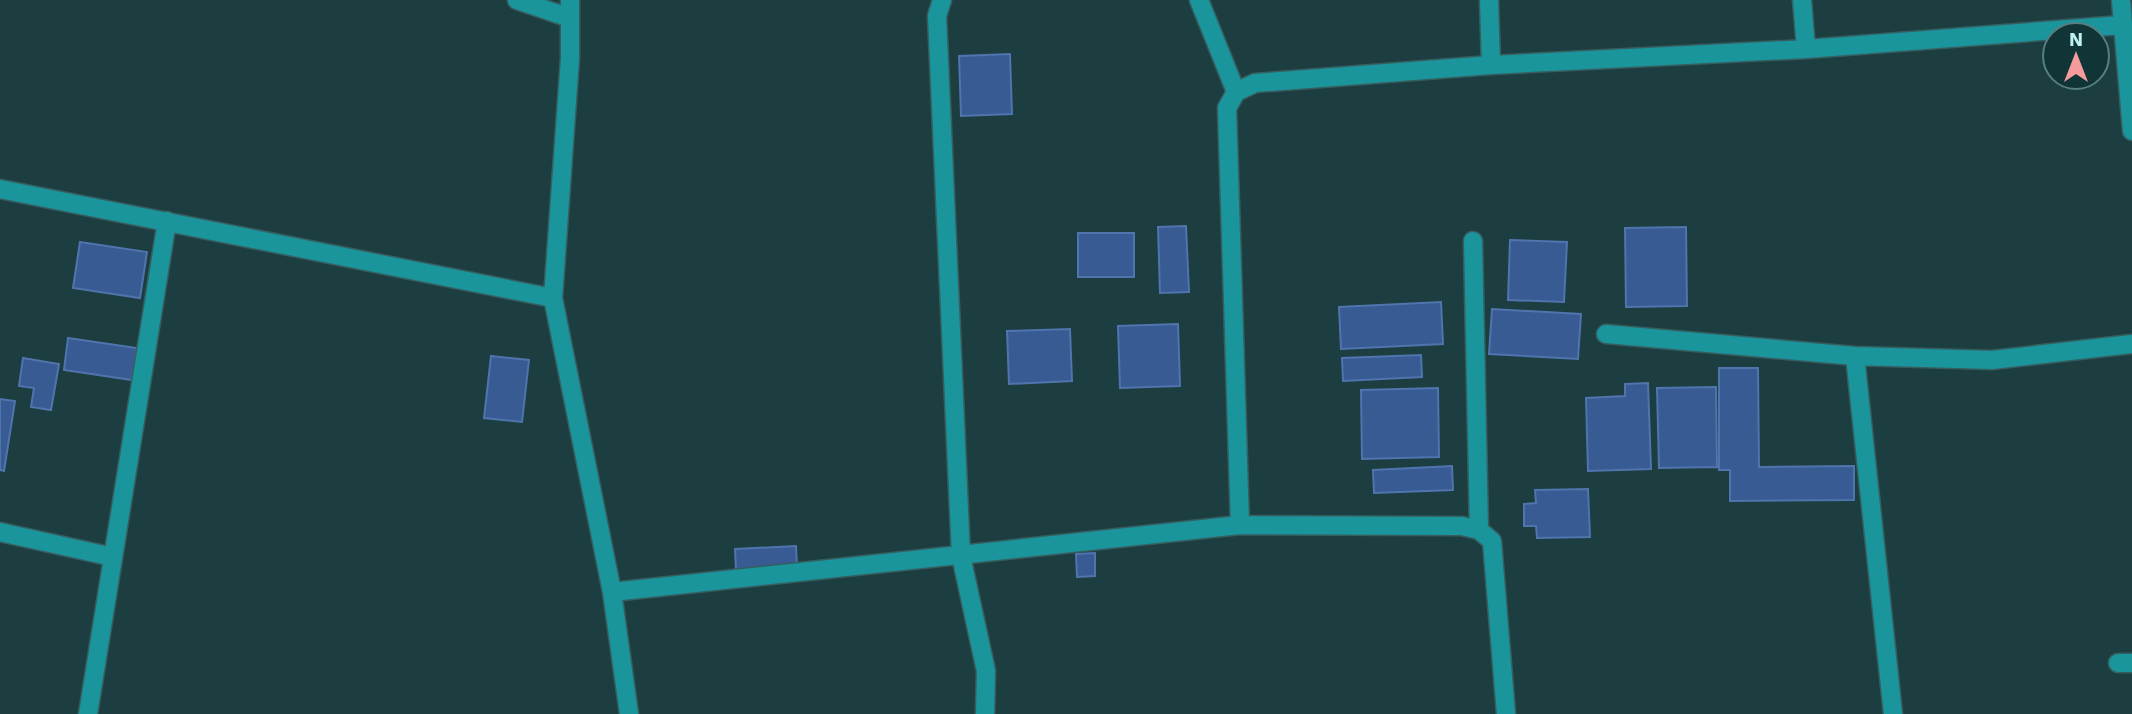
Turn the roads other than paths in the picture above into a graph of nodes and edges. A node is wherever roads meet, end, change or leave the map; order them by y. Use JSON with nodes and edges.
{"nodes":[{"id":1,"x":517,"y":0,"type":"edge"},
{"id":2,"x":942,"y":0,"type":"edge"},
{"id":3,"x":1199,"y":0,"type":"edge"},
{"id":4,"x":1489,"y":0,"type":"edge"},
{"id":5,"x":1802,"y":0,"type":"edge"},
{"id":6,"x":2121,"y":0,"type":"edge"},
{"id":7,"x":570,"y":9,"type":"edge"},
{"id":8,"x":2122,"y":25,"type":"junction"},
{"id":9,"x":1806,"y":49,"type":"junction"},
{"id":10,"x":1491,"y":65,"type":"junction"},
{"id":11,"x":1236,"y":92,"type":"junction"},
{"id":12,"x":2132,"y":131,"type":"edge"},
{"id":13,"x":0,"y":189,"type":"edge"},
{"id":14,"x":167,"y":220,"type":"junction"},
{"id":15,"x":1474,"y":241,"type":"dead end"},
{"id":16,"x":553,"y":298,"type":"junction"},
{"id":17,"x":1606,"y":334,"type":"dead end"},
{"id":18,"x":2132,"y":344,"type":"edge"},
{"id":19,"x":1855,"y":356,"type":"junction"},
{"id":20,"x":1240,"y":525,"type":"junction"},
{"id":21,"x":1479,"y":530,"type":"junction"},
{"id":22,"x":0,"y":532,"type":"edge"},
{"id":23,"x":961,"y":556,"type":"junction"},
{"id":24,"x":113,"y":557,"type":"junction"},
{"id":25,"x":612,"y":592,"type":"junction"},
{"id":26,"x":88,"y":714,"type":"edge"},
{"id":27,"x":629,"y":714,"type":"edge"},
{"id":28,"x":985,"y":714,"type":"edge"},
{"id":29,"x":1506,"y":714,"type":"edge"},
{"id":30,"x":1893,"y":714,"type":"edge"}],
"edges":[{"from":1,"to":7,"type":"street"},
{"from":2,"to":23,"type":"street"},
{"from":3,"to":11,"type":"street"},
{"from":4,"to":10,"type":"street"},
{"from":5,"to":9,"type":"street"},
{"from":6,"to":8,"type":"street"},
{"from":7,"to":16,"type":"street"},
{"from":8,"to":9,"type":"street"},
{"from":8,"to":12,"type":"street"},
{"from":9,"to":10,"type":"street"},
{"from":10,"to":11,"type":"street"},
{"from":11,"to":20,"type":"street"},
{"from":13,"to":14,"type":"street"},
{"from":14,"to":16,"type":"street"},
{"from":14,"to":24,"type":"street"},
{"from":15,"to":21,"type":"street"},
{"from":16,"to":25,"type":"street"},
{"from":17,"to":19,"type":"street"},
{"from":18,"to":19,"type":"street"},
{"from":19,"to":30,"type":"street"},
{"from":20,"to":21,"type":"street"},
{"from":20,"to":23,"type":"street"},
{"from":21,"to":29,"type":"street"},
{"from":22,"to":24,"type":"street"},
{"from":23,"to":25,"type":"street"},
{"from":23,"to":28,"type":"street"},
{"from":24,"to":26,"type":"street"},
{"from":25,"to":27,"type":"street"}]}
